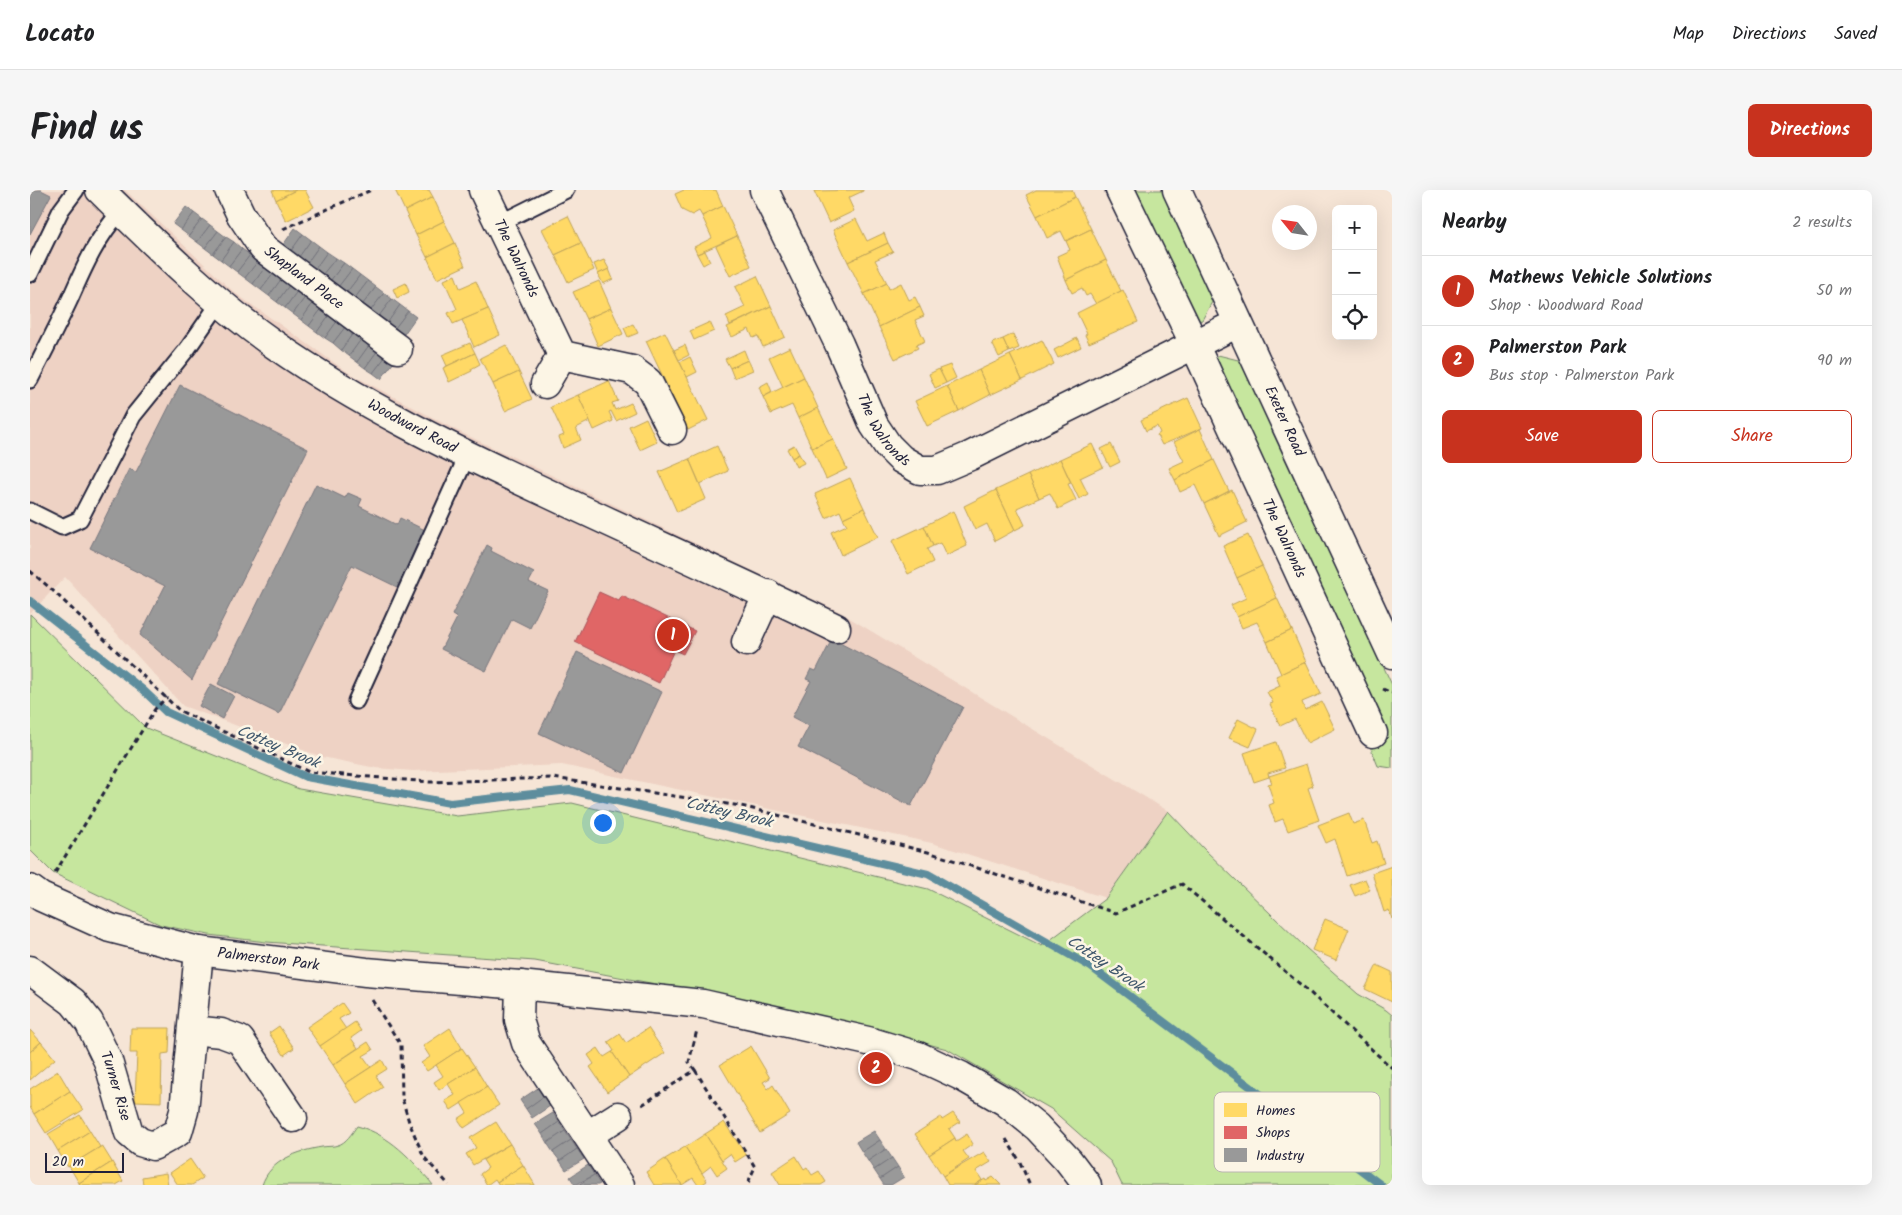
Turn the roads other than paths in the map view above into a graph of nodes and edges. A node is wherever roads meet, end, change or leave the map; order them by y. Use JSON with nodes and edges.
{"nodes":[{"id":1,"x":76,"y":190,"type":"edge"},
{"id":2,"x":100,"y":190,"type":"edge"},
{"id":3,"x":229,"y":190,"type":"edge"},
{"id":4,"x":483,"y":190,"type":"edge"},
{"id":5,"x":566,"y":190,"type":"edge"},
{"id":6,"x":764,"y":190,"type":"edge"},
{"id":7,"x":1120,"y":190,"type":"edge"},
{"id":8,"x":1177,"y":190,"type":"edge"},
{"id":9,"x":121,"y":210,"type":"junction"},
{"id":10,"x":498,"y":224,"type":"junction"},
{"id":11,"x":30,"y":274,"type":"edge"},
{"id":12,"x":220,"y":302,"type":"junction"},
{"id":13,"x":1238,"y":323,"type":"junction"},
{"id":14,"x":1194,"y":345,"type":"junction"},
{"id":15,"x":398,"y":349,"type":"dead end"},
{"id":16,"x":562,"y":355,"type":"junction"},
{"id":17,"x":30,"y":380,"type":"edge"},
{"id":18,"x":545,"y":384,"type":"dead end"},
{"id":19,"x":672,"y":430,"type":"dead end"},
{"id":20,"x":467,"y":456,"type":"junction"},
{"id":21,"x":30,"y":511,"type":"edge"},
{"id":22,"x":768,"y":594,"type":"junction"},
{"id":23,"x":836,"y":628,"type":"dead end"},
{"id":24,"x":746,"y":642,"type":"dead end"},
{"id":25,"x":1392,"y":654,"type":"edge"},
{"id":26,"x":356,"y":701,"type":"dead end"},
{"id":27,"x":1373,"y":733,"type":"dead end"},
{"id":28,"x":35,"y":893,"type":"edge"},
{"id":29,"x":200,"y":950,"type":"junction"},
{"id":30,"x":30,"y":970,"type":"edge"},
{"id":31,"x":520,"y":985,"type":"junction"},
{"id":32,"x":192,"y":1030,"type":"junction"},
{"id":33,"x":618,"y":1116,"type":"road end"},
{"id":34,"x":293,"y":1118,"type":"dead end"},
{"id":35,"x":588,"y":1135,"type":"junction"},
{"id":36,"x":620,"y":1185,"type":"edge"},
{"id":37,"x":1087,"y":1185,"type":"edge"}],
"edges":[{"from":1,"to":11,"type":"lane"},
{"from":2,"to":9,"type":"street","name":"Woodward Road"},
{"from":3,"to":15,"type":"street","name":"Shapland Place"},
{"from":4,"to":10,"type":"street","name":"The Walronds"},
{"from":5,"to":10,"type":"lane"},
{"from":6,"to":14,"type":"street","name":"The Walronds"},
{"from":7,"to":14,"type":"street","name":"The Walronds"},
{"from":8,"to":13,"type":"street","name":"Exeter Road"},
{"from":9,"to":12,"type":"street","name":"Woodward Road"},
{"from":9,"to":17,"type":"lane"},
{"from":10,"to":16,"type":"street","name":"The Walronds"},
{"from":12,"to":20,"type":"street","name":"Woodward Road"},
{"from":12,"to":21,"type":"lane"},
{"from":13,"to":14,"type":"street","name":"The Walronds"},
{"from":13,"to":25,"type":"street","name":"Exeter Road"},
{"from":14,"to":27,"type":"street","name":"The Walronds"},
{"from":16,"to":18,"type":"street"},
{"from":16,"to":19,"type":"street"},
{"from":20,"to":22,"type":"street","name":"Woodward Road"},
{"from":20,"to":26,"type":"lane"},
{"from":22,"to":23,"type":"street","name":"Woodward Road"},
{"from":22,"to":24,"type":"street"},
{"from":28,"to":29,"type":"street","name":"Palmerston Park"},
{"from":29,"to":31,"type":"street","name":"Palmerston Park"},
{"from":29,"to":32,"type":"street","name":"Turner Rise"},
{"from":30,"to":32,"type":"street","name":"Turner Rise"},
{"from":31,"to":35,"type":"street"},
{"from":31,"to":37,"type":"street","name":"Palmerston Park"},
{"from":32,"to":34,"type":"street"},
{"from":33,"to":35,"type":"street"},
{"from":35,"to":36,"type":"street"}]}
